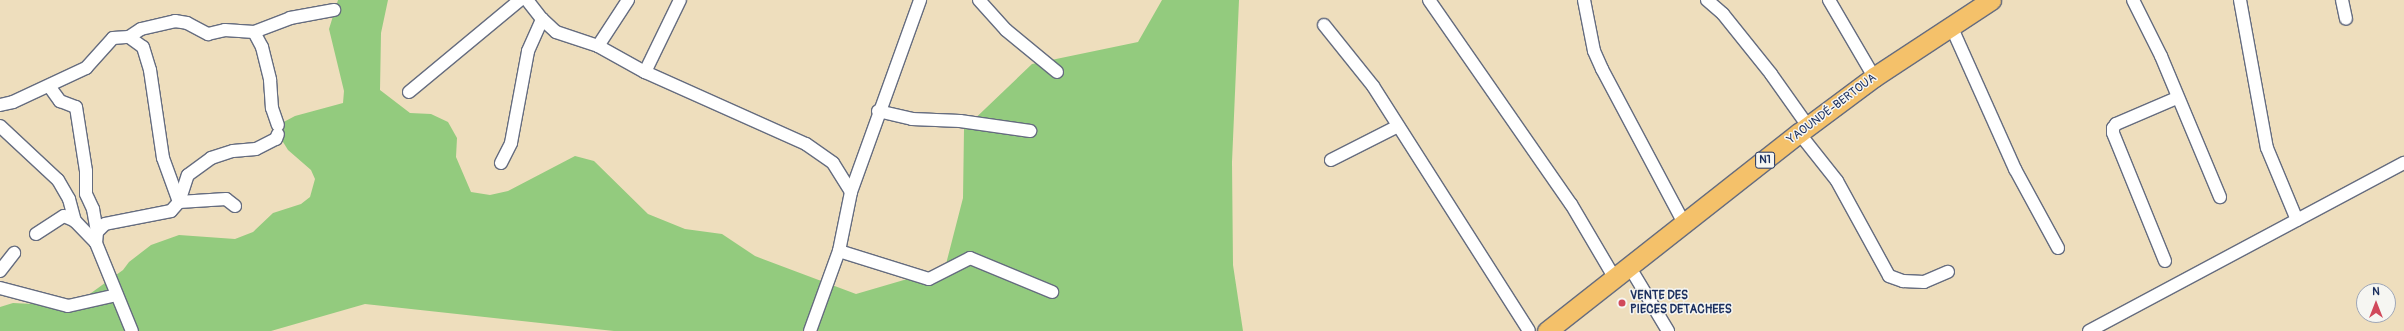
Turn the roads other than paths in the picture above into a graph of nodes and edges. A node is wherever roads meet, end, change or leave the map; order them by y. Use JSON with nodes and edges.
{"nodes":[{"id":1,"x":520,"y":0,"type":"edge"},
{"id":2,"x":527,"y":0,"type":"edge"},
{"id":3,"x":628,"y":0,"type":"edge"},
{"id":4,"x":680,"y":0,"type":"edge"},
{"id":5,"x":920,"y":0,"type":"edge"},
{"id":6,"x":979,"y":0,"type":"edge"},
{"id":7,"x":1429,"y":0,"type":"edge"},
{"id":8,"x":1584,"y":0,"type":"edge"},
{"id":9,"x":1707,"y":0,"type":"edge"},
{"id":10,"x":1829,"y":0,"type":"edge"},
{"id":11,"x":2134,"y":0,"type":"edge"},
{"id":12,"x":2240,"y":0,"type":"edge"},
{"id":13,"x":2342,"y":0,"type":"edge"},
{"id":14,"x":1988,"y":1,"type":"edge"},
{"id":15,"x":334,"y":10,"type":"dead end"},
{"id":16,"x":542,"y":19,"type":"junction"},
{"id":17,"x":2346,"y":19,"type":"dead end"},
{"id":18,"x":1324,"y":25,"type":"dead end"},
{"id":19,"x":1951,"y":26,"type":"junction"},
{"id":20,"x":254,"y":32,"type":"junction"},
{"id":21,"x":128,"y":37,"type":"junction"},
{"id":22,"x":598,"y":46,"type":"junction"},
{"id":23,"x":645,"y":72,"type":"junction"},
{"id":24,"x":1057,"y":72,"type":"dead end"},
{"id":25,"x":1874,"y":77,"type":"junction"},
{"id":26,"x":49,"y":86,"type":"junction"},
{"id":27,"x":409,"y":92,"type":"dead end"},
{"id":28,"x":2177,"y":98,"type":"junction"},
{"id":29,"x":0,"y":105,"type":"edge"},
{"id":30,"x":878,"y":111,"type":"junction"},
{"id":31,"x":0,"y":126,"type":"edge"},
{"id":32,"x":1398,"y":126,"type":"junction"},
{"id":33,"x":1804,"y":130,"type":"junction"},
{"id":34,"x":1030,"y":131,"type":"dead end"},
{"id":35,"x":1331,"y":160,"type":"dead end"},
{"id":36,"x":501,"y":163,"type":"dead end"},
{"id":37,"x":2404,"y":163,"type":"edge"},
{"id":38,"x":851,"y":192,"type":"junction"},
{"id":39,"x":2220,"y":197,"type":"dead end"},
{"id":40,"x":179,"y":202,"type":"junction"},
{"id":41,"x":235,"y":206,"type":"dead end"},
{"id":42,"x":2297,"y":220,"type":"junction"},
{"id":43,"x":75,"y":221,"type":"junction"},
{"id":44,"x":1684,"y":223,"type":"junction"},
{"id":45,"x":36,"y":234,"type":"dead end"},
{"id":46,"x":96,"y":238,"type":"junction"},
{"id":47,"x":2058,"y":248,"type":"dead end"},
{"id":48,"x":839,"y":251,"type":"junction"},
{"id":49,"x":14,"y":253,"type":"dead end"},
{"id":50,"x":2165,"y":261,"type":"dead end"},
{"id":51,"x":1629,"y":266,"type":"junction"},
{"id":52,"x":0,"y":271,"type":"edge"},
{"id":53,"x":1948,"y":272,"type":"dead end"},
{"id":54,"x":1614,"y":277,"type":"junction"},
{"id":55,"x":0,"y":288,"type":"edge"},
{"id":56,"x":1052,"y":292,"type":"dead end"},
{"id":57,"x":117,"y":295,"type":"junction"},
{"id":58,"x":132,"y":331,"type":"edge"},
{"id":59,"x":810,"y":331,"type":"edge"},
{"id":60,"x":1529,"y":331,"type":"edge"},
{"id":61,"x":1547,"y":331,"type":"edge"},
{"id":62,"x":1668,"y":331,"type":"edge"},
{"id":63,"x":2089,"y":331,"type":"edge"}],
"edges":[{"from":1,"to":27,"type":"street"},
{"from":2,"to":16,"type":"street"},
{"from":3,"to":22,"type":"street"},
{"from":4,"to":23,"type":"street"},
{"from":5,"to":30,"type":"street"},
{"from":6,"to":24,"type":"street"},
{"from":7,"to":54,"type":"street"},
{"from":8,"to":44,"type":"street"},
{"from":9,"to":33,"type":"street"},
{"from":10,"to":25,"type":"street"},
{"from":11,"to":28,"type":"street"},
{"from":12,"to":42,"type":"street"},
{"from":13,"to":17,"type":"street"},
{"from":14,"to":19,"type":"highway","name":"YAOUNDÉ-BERTOUA","number":"N1"},
{"from":15,"to":20,"type":"street"},
{"from":16,"to":22,"type":"street"},
{"from":16,"to":36,"type":"street"},
{"from":18,"to":32,"type":"street"},
{"from":19,"to":25,"type":"highway","name":"YAOUNDÉ-BERTOUA","number":"N1"},
{"from":19,"to":47,"type":"street"},
{"from":20,"to":21,"type":"street"},
{"from":20,"to":40,"type":"street"},
{"from":21,"to":26,"type":"street"},
{"from":21,"to":40,"type":"street"},
{"from":22,"to":23,"type":"street"},
{"from":23,"to":38,"type":"street"},
{"from":25,"to":33,"type":"highway","name":"YAOUNDÉ-BERTOUA","number":"N1"},
{"from":26,"to":29,"type":"street"},
{"from":26,"to":46,"type":"street"},
{"from":28,"to":39,"type":"street"},
{"from":28,"to":50,"type":"street"},
{"from":30,"to":34,"type":"street"},
{"from":30,"to":38,"type":"street"},
{"from":31,"to":43,"type":"street"},
{"from":32,"to":35,"type":"street"},
{"from":32,"to":60,"type":"street"},
{"from":33,"to":44,"type":"highway","name":"YAOUNDÉ-BERTOUA","number":"N1"},
{"from":33,"to":53,"type":"street"},
{"from":37,"to":42,"type":"street"},
{"from":38,"to":48,"type":"street"},
{"from":40,"to":41,"type":"street"},
{"from":40,"to":46,"type":"street"},
{"from":42,"to":63,"type":"street"},
{"from":43,"to":45,"type":"street"},
{"from":43,"to":46,"type":"street"},
{"from":44,"to":51,"type":"highway","name":"YAOUNDÉ-BERTOUA","number":"N1"},
{"from":46,"to":57,"type":"street"},
{"from":48,"to":56,"type":"street"},
{"from":48,"to":59,"type":"street"},
{"from":49,"to":52,"type":"street"},
{"from":51,"to":54,"type":"highway","name":"YAOUNDÉ-BERTOUA","number":"N1"},
{"from":51,"to":62,"type":"street"},
{"from":54,"to":61,"type":"highway","name":"YAOUNDÉ-BERTOUA","number":"N1"},
{"from":55,"to":57,"type":"street"},
{"from":57,"to":58,"type":"street"}]}
